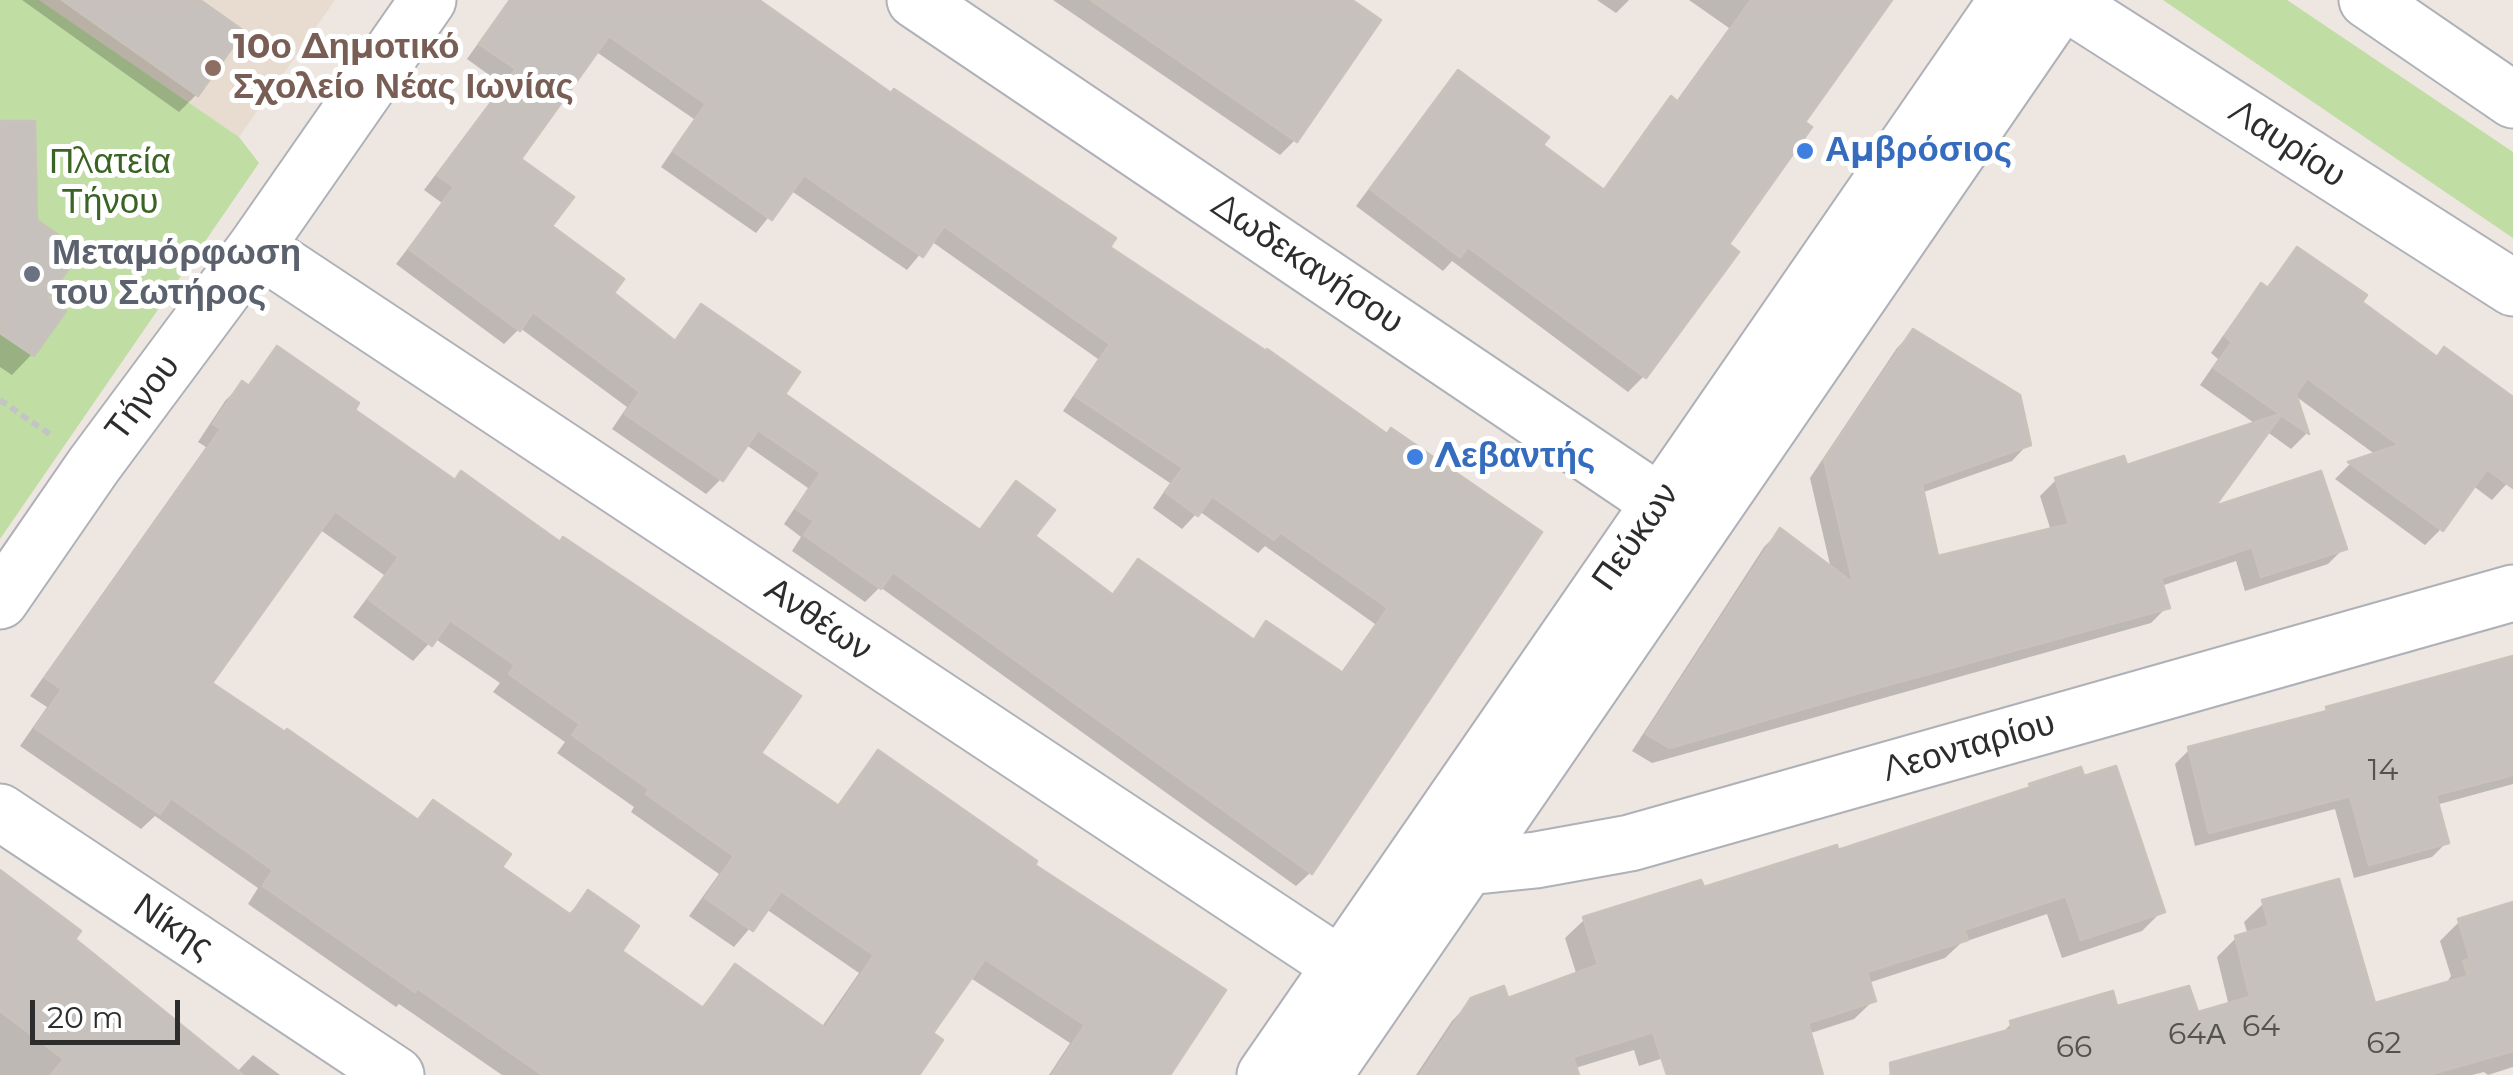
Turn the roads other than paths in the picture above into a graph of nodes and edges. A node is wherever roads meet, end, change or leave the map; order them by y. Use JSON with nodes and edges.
{"nodes":[{"id":1,"x":428,"y":0,"type":"edge"},
{"id":2,"x":915,"y":0,"type":"edge"},
{"id":3,"x":2007,"y":0,"type":"edge"},
{"id":4,"x":2063,"y":0,"type":"edge"},
{"id":5,"x":2368,"y":0,"type":"edge"},
{"id":6,"x":2513,"y":100,"type":"edge"},
{"id":7,"x":256,"y":246,"type":"junction"},
{"id":8,"x":2513,"y":288,"type":"edge"},
{"id":9,"x":1680,"y":515,"type":"junction"},
{"id":10,"x":2513,"y":593,"type":"edge"},
{"id":11,"x":0,"y":601,"type":"edge"},
{"id":12,"x":0,"y":812,"type":"edge"},
{"id":13,"x":1448,"y":853,"type":"junction"},
{"id":14,"x":1360,"y":980,"type":"junction"},
{"id":15,"x":396,"y":1075,"type":"edge"},
{"id":16,"x":1265,"y":1075,"type":"edge"},
{"id":17,"x":1324,"y":1075,"type":"edge"}],
"edges":[{"from":1,"to":7,"type":"street","name":"Τήνου"},
{"from":2,"to":9,"type":"street","name":"Δωδεκανήσου"},
{"from":3,"to":9,"type":"street","name":"Πεύκων"},
{"from":4,"to":8,"type":"street","name":"Λαυρίου"},
{"from":4,"to":9,"type":"street","name":"Πεύκων"},
{"from":5,"to":6,"type":"street"},
{"from":7,"to":11,"type":"street","name":"Τήνου"},
{"from":7,"to":14,"type":"street","name":"Ανθέων"},
{"from":9,"to":13,"type":"street","name":"Πεύκων"},
{"from":10,"to":13,"type":"street","name":"Λεονταρίου"},
{"from":12,"to":15,"type":"street","name":"Νίκης"},
{"from":13,"to":14,"type":"street","name":"Πεύκων"},
{"from":14,"to":16,"type":"street","name":"Πεύκων"},
{"from":14,"to":17,"type":"street","name":"Πεύκων"}]}
